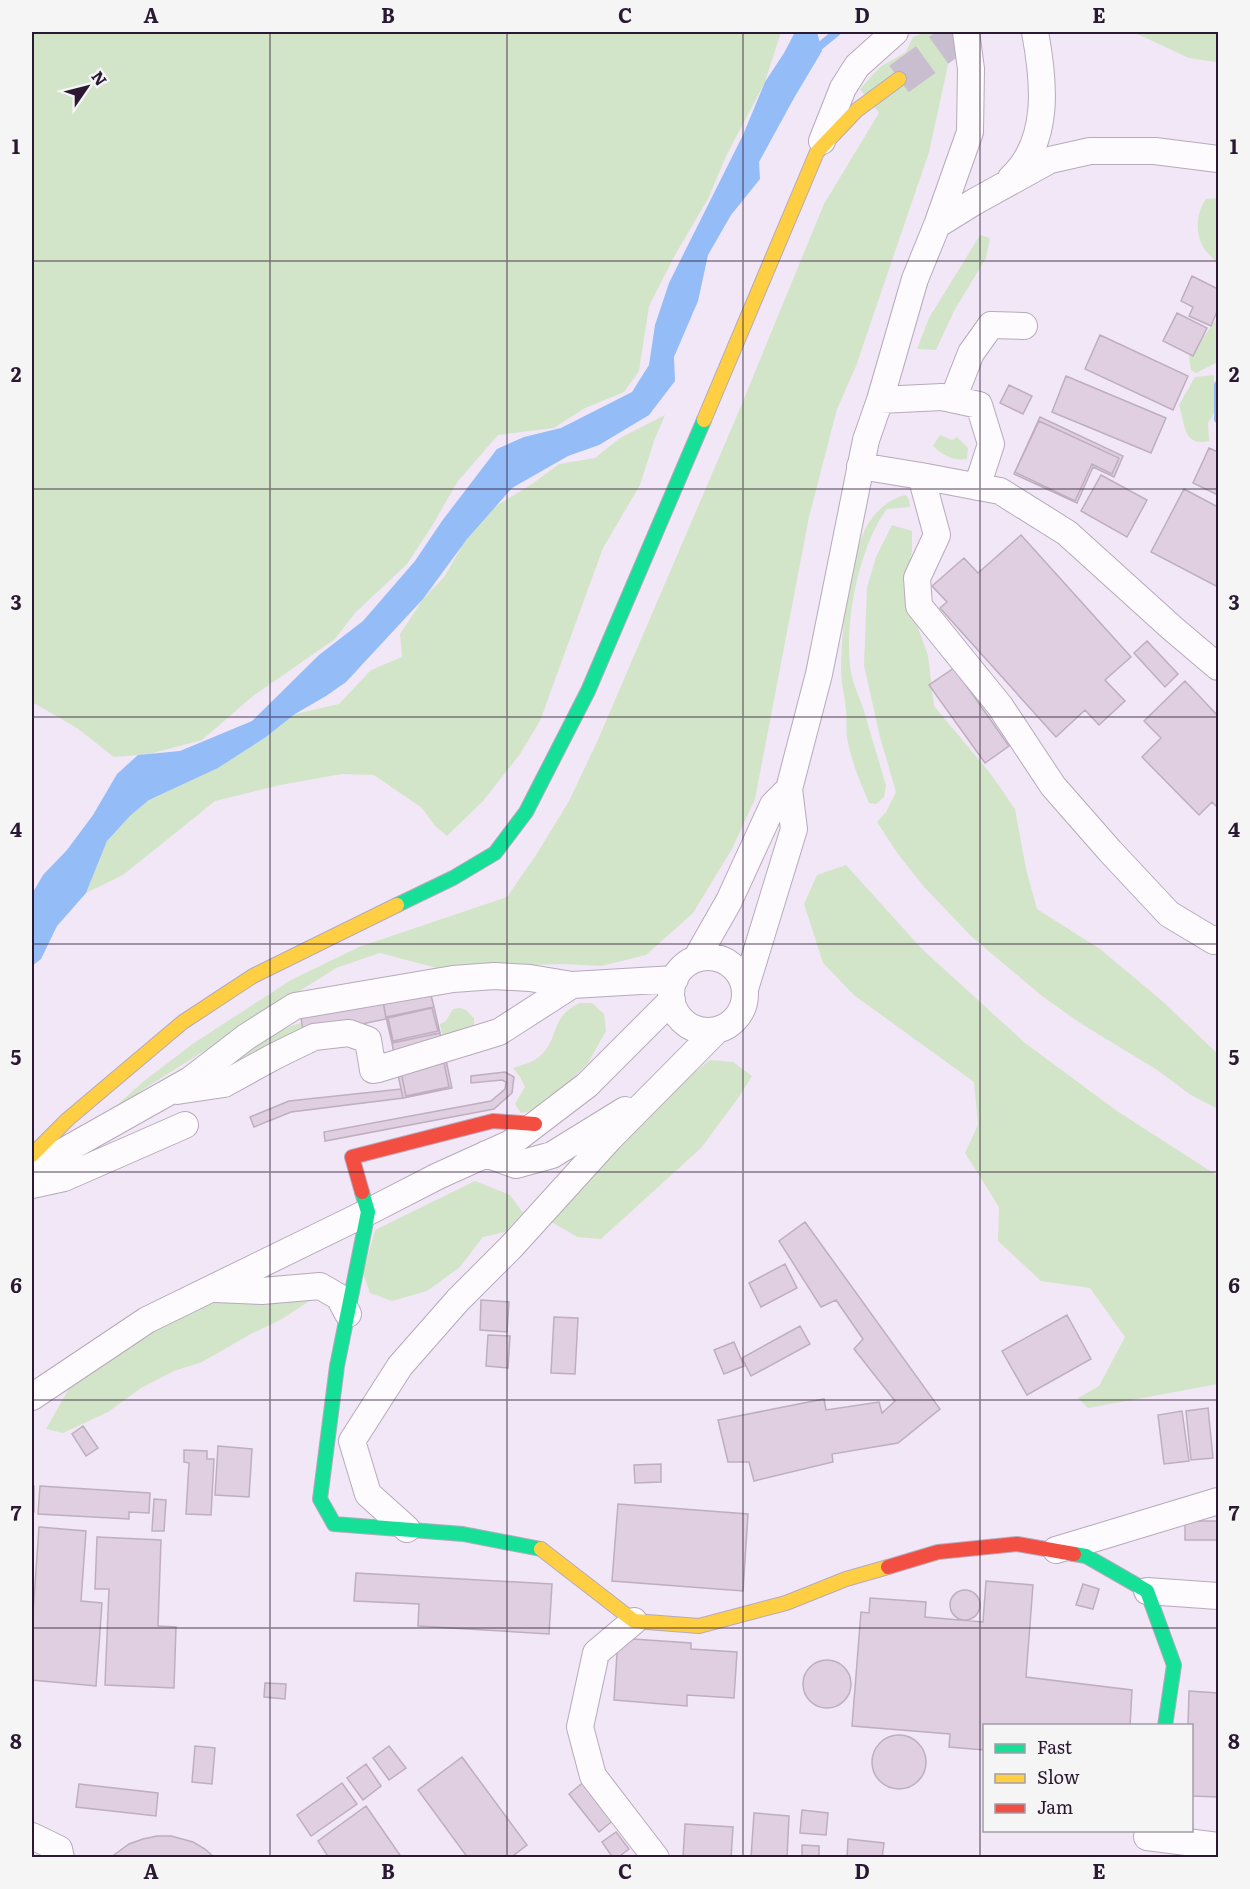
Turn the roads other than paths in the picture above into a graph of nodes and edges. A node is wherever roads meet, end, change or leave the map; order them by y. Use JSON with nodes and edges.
{"nodes":[{"id":1,"x":895,"y":32,"type":"edge"},
{"id":2,"x":966,"y":32,"type":"edge"},
{"id":3,"x":1035,"y":32,"type":"edge"},
{"id":4,"x":899,"y":79,"type":"tunnel mouth"},
{"id":5,"x":817,"y":152,"type":"junction"},
{"id":6,"x":1218,"y":159,"type":"edge"},
{"id":7,"x":1002,"y":187,"type":"junction"},
{"id":8,"x":937,"y":225,"type":"junction"},
{"id":9,"x":1024,"y":326,"type":"dead end"},
{"id":10,"x":953,"y":399,"type":"junction"},
{"id":11,"x":880,"y":400,"type":"junction"},
{"id":12,"x":860,"y":466,"type":"junction"},
{"id":13,"x":921,"y":476,"type":"junction"},
{"id":14,"x":977,"y":487,"type":"junction"},
{"id":15,"x":1218,"y":667,"type":"edge"},
{"id":16,"x":789,"y":789,"type":"junction"},
{"id":17,"x":1218,"y":939,"type":"edge"},
{"id":18,"x":696,"y":959,"type":"junction"},
{"id":19,"x":572,"y":985,"type":"junction"},
{"id":20,"x":745,"y":989,"type":"junction"},
{"id":21,"x":673,"y":990,"type":"junction"},
{"id":22,"x":716,"y":1031,"type":"junction"},
{"id":23,"x":685,"y":1062,"type":"junction"},
{"id":24,"x":166,"y":1093,"type":"junction"},
{"id":25,"x":536,"y":1124,"type":"junction"},
{"id":26,"x":185,"y":1125,"type":"dead end"},
{"id":27,"x":477,"y":1125,"type":"junction"},
{"id":28,"x":427,"y":1137,"type":"junction"},
{"id":29,"x":486,"y":1154,"type":"junction"},
{"id":30,"x":32,"y":1155,"type":"edge"},
{"id":31,"x":32,"y":1169,"type":"edge"},
{"id":32,"x":438,"y":1176,"type":"junction"},
{"id":33,"x":32,"y":1185,"type":"edge"},
{"id":34,"x":368,"y":1212,"type":"junction"},
{"id":35,"x":211,"y":1289,"type":"junction"},
{"id":36,"x":348,"y":1314,"type":"junction"},
{"id":37,"x":32,"y":1397,"type":"edge"},
{"id":38,"x":1218,"y":1501,"type":"edge"},
{"id":39,"x":407,"y":1529,"type":"junction"},
{"id":40,"x":1056,"y":1551,"type":"junction"},
{"id":41,"x":1147,"y":1591,"type":"junction"},
{"id":42,"x":1218,"y":1596,"type":"edge"},
{"id":43,"x":634,"y":1621,"type":"junction"},
{"id":44,"x":1165,"y":1724,"type":"edge"},
{"id":45,"x":32,"y":1836,"type":"edge"},
{"id":46,"x":1146,"y":1842,"type":"edge"},
{"id":47,"x":1218,"y":1846,"type":"edge"},
{"id":48,"x":61,"y":1857,"type":"edge"},
{"id":49,"x":656,"y":1857,"type":"edge"}],
"edges":[{"from":1,"to":5,"type":"street"},
{"from":2,"to":8,"type":"street"},
{"from":3,"to":7,"type":"street"},
{"from":4,"to":5,"type":"street"},
{"from":5,"to":30,"type":"street"},
{"from":6,"to":7,"type":"street"},
{"from":7,"to":8,"type":"street"},
{"from":8,"to":11,"type":"street"},
{"from":9,"to":10,"type":"street"},
{"from":10,"to":11,"type":"street"},
{"from":10,"to":14,"type":"street"},
{"from":11,"to":12,"type":"street"},
{"from":12,"to":13,"type":"street"},
{"from":12,"to":16,"type":"street"},
{"from":13,"to":14,"type":"street"},
{"from":13,"to":17,"type":"street"},
{"from":14,"to":15,"type":"street"},
{"from":16,"to":18,"type":"street"},
{"from":16,"to":20,"type":"street"},
{"from":18,"to":20,"type":"street"},
{"from":18,"to":21,"type":"street"},
{"from":19,"to":21,"type":"street"},
{"from":19,"to":24,"type":"street"},
{"from":19,"to":24,"type":"street"},
{"from":20,"to":22,"type":"street"},
{"from":21,"to":22,"type":"street"},
{"from":21,"to":25,"type":"street"},
{"from":22,"to":23,"type":"street"},
{"from":23,"to":29,"type":"street"},
{"from":23,"to":39,"type":"street"},
{"from":24,"to":31,"type":"street"},
{"from":25,"to":27,"type":"street"},
{"from":25,"to":29,"type":"street"},
{"from":26,"to":33,"type":"street"},
{"from":27,"to":28,"type":"street"},
{"from":27,"to":29,"type":"street"},
{"from":28,"to":32,"type":"street"},
{"from":28,"to":34,"type":"street"},
{"from":29,"to":32,"type":"street"},
{"from":32,"to":34,"type":"street"},
{"from":34,"to":35,"type":"street"},
{"from":34,"to":36,"type":"street"},
{"from":35,"to":36,"type":"street"},
{"from":35,"to":37,"type":"street"},
{"from":36,"to":39,"type":"street"},
{"from":38,"to":40,"type":"street"},
{"from":39,"to":43,"type":"street"},
{"from":40,"to":41,"type":"street"},
{"from":40,"to":43,"type":"street"},
{"from":41,"to":42,"type":"street"},
{"from":41,"to":44,"type":"street"},
{"from":43,"to":49,"type":"street"},
{"from":45,"to":48,"type":"street"},
{"from":46,"to":47,"type":"street"}]}
